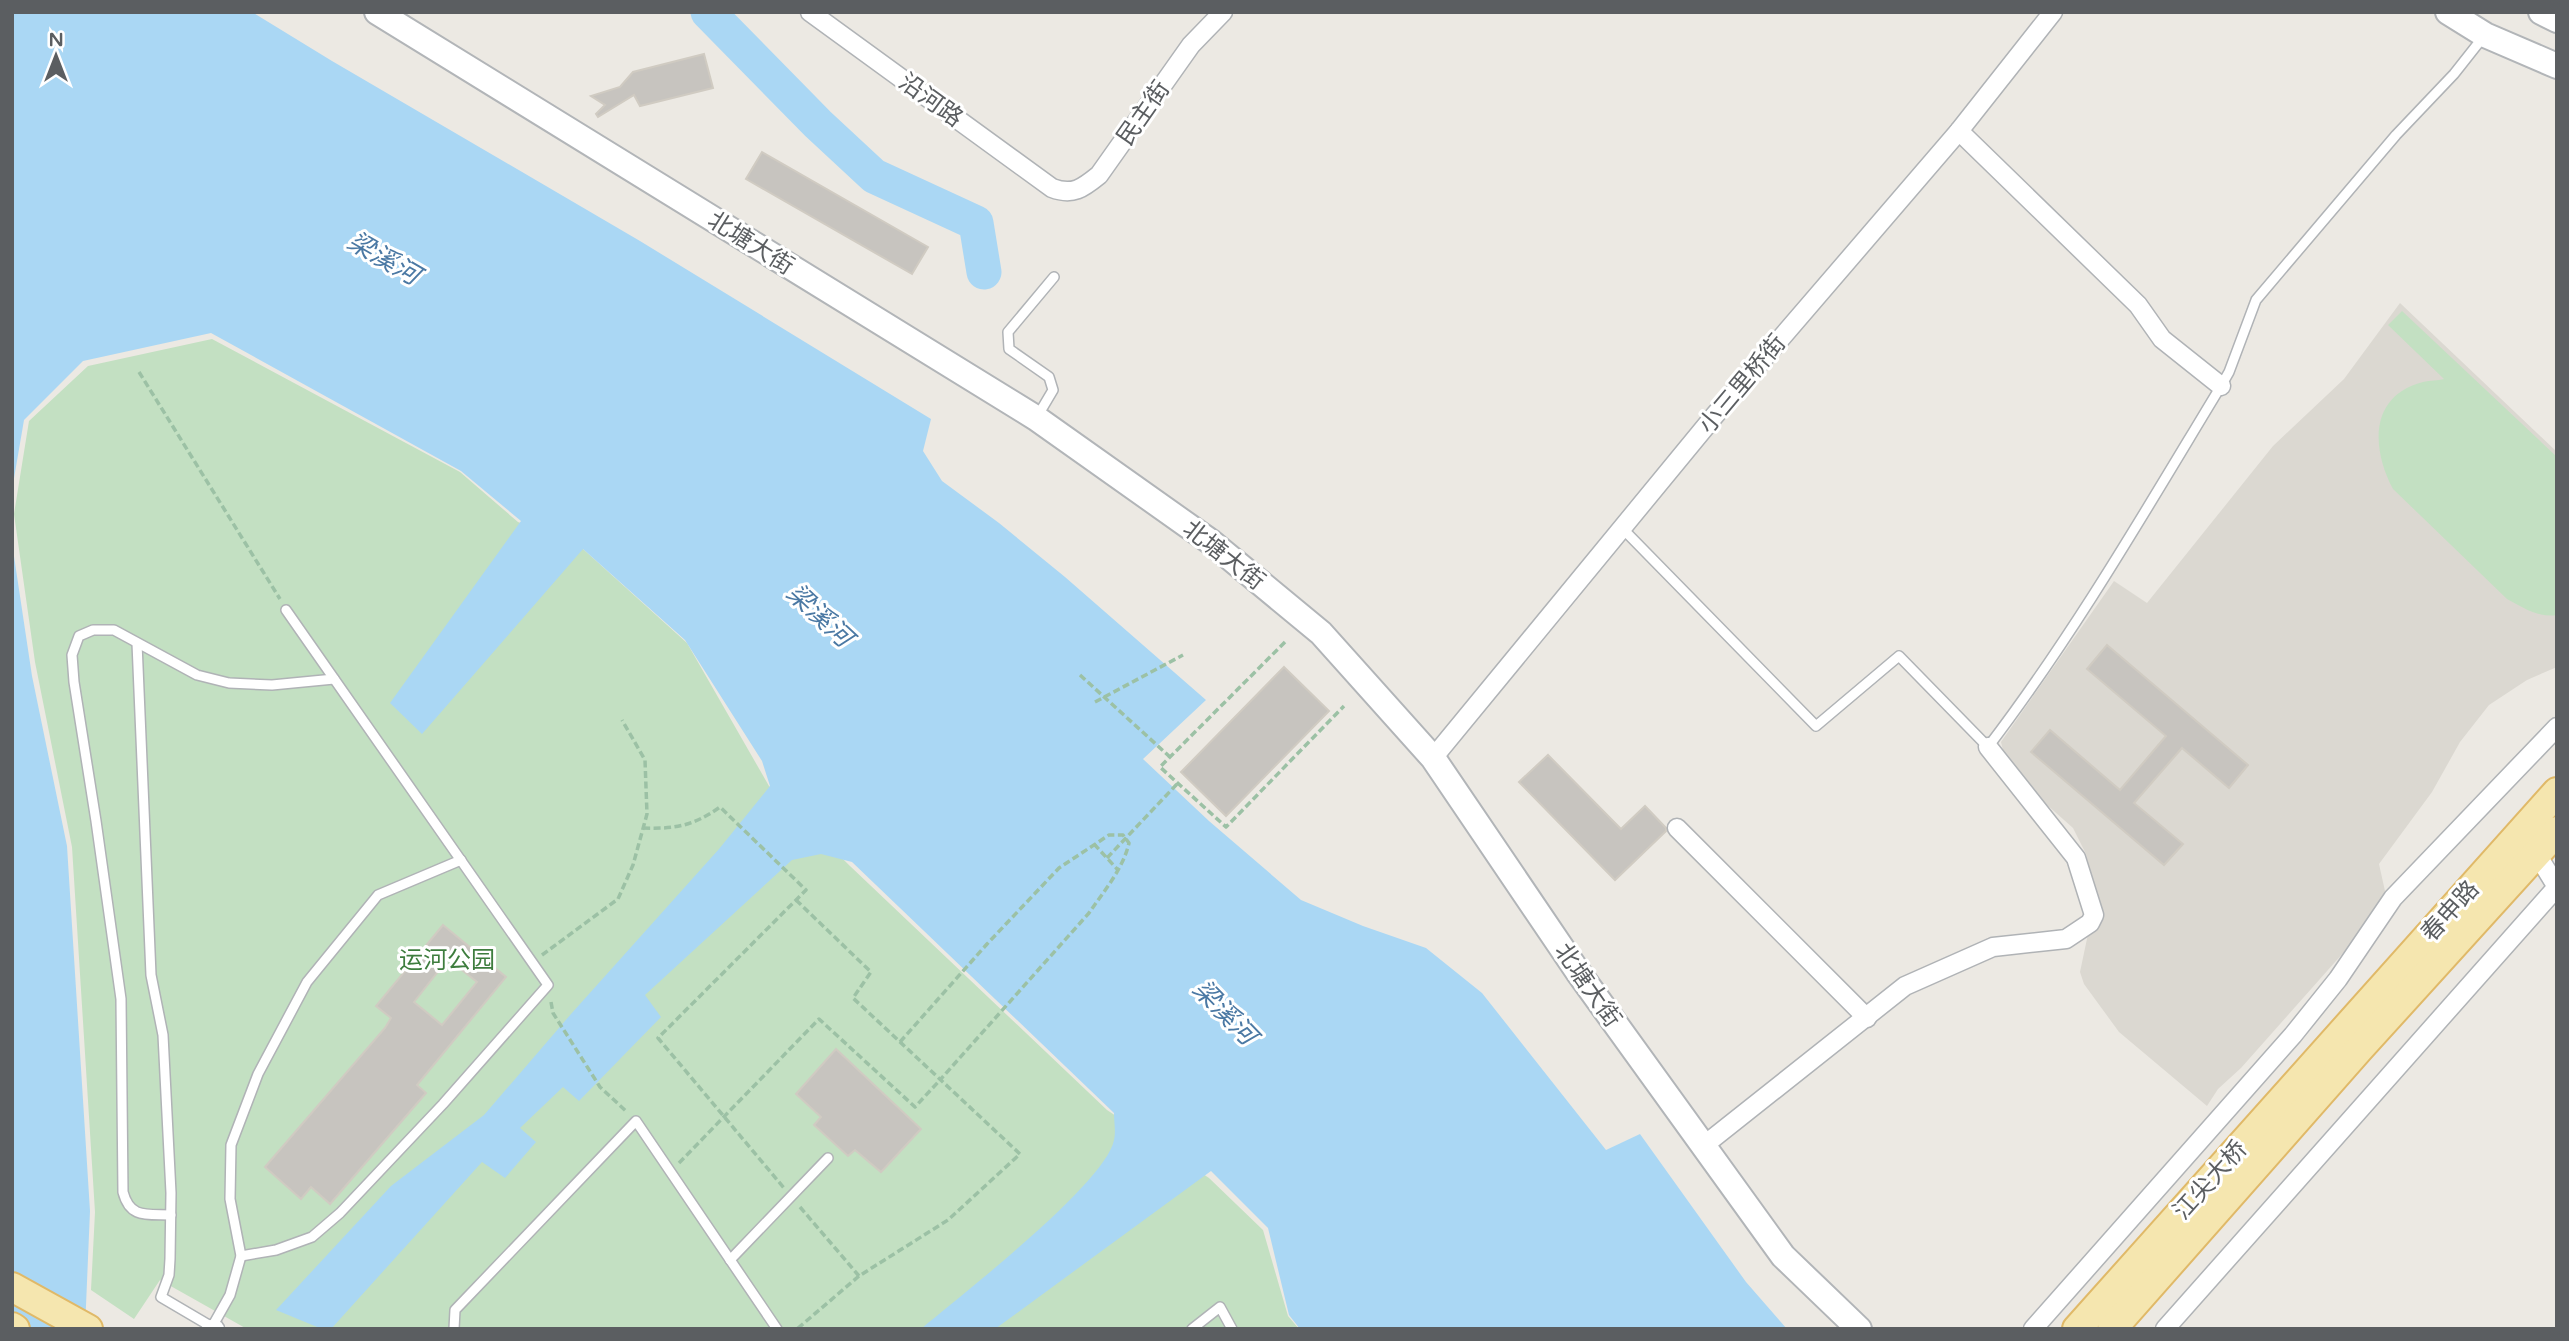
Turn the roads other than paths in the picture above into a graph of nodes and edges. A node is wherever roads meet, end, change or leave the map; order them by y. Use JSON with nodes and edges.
{"nodes":[{"id":1,"x":377,"y":12,"type":"edge"},
{"id":2,"x":810,"y":12,"type":"edge"},
{"id":3,"x":1223,"y":12,"type":"edge"},
{"id":4,"x":2053,"y":12,"type":"edge"},
{"id":5,"x":2448,"y":12,"type":"edge"},
{"id":6,"x":2541,"y":12,"type":"edge"},
{"id":7,"x":2557,"y":20,"type":"edge"},
{"id":8,"x":2486,"y":35,"type":"junction"},
{"id":9,"x":2557,"y":66,"type":"edge"},
{"id":10,"x":1959,"y":131,"type":"junction"},
{"id":11,"x":1052,"y":188,"type":"joint"},
{"id":12,"x":1054,"y":276,"type":"dead end"},
{"id":13,"x":2221,"y":386,"type":"junction"},
{"id":14,"x":1036,"y":418,"type":"junction"},
{"id":15,"x":1622,"y":528,"type":"junction"},
{"id":16,"x":286,"y":610,"type":"road end"},
{"id":17,"x":137,"y":643,"type":"junction"},
{"id":18,"x":334,"y":679,"type":"junction"},
{"id":19,"x":2557,"y":727,"type":"edge"},
{"id":20,"x":1988,"y":747,"type":"junction"},
{"id":21,"x":1433,"y":758,"type":"junction"},
{"id":22,"x":2557,"y":792,"type":"edge"},
{"id":23,"x":1677,"y":828,"type":"dead end"},
{"id":24,"x":2557,"y":831,"type":"edge"},
{"id":25,"x":2528,"y":844,"type":"junction"},
{"id":26,"x":461,"y":860,"type":"junction"},
{"id":27,"x":2557,"y":887,"type":"edge"},
{"id":28,"x":1867,"y":1018,"type":"junction"},
{"id":29,"x":2351,"y":1040,"type":"junction"},
{"id":30,"x":1702,"y":1147,"type":"junction"},
{"id":31,"x":828,"y":1158,"type":"dead end"},
{"id":32,"x":171,"y":1215,"type":"junction"},
{"id":33,"x":241,"y":1256,"type":"junction"},
{"id":34,"x":730,"y":1259,"type":"junction"},
{"id":35,"x":12,"y":1287,"type":"edge"},
{"id":36,"x":213,"y":1328,"type":"edge"},
{"id":37,"x":88,"y":1329,"type":"edge"},
{"id":38,"x":454,"y":1329,"type":"edge"},
{"id":39,"x":777,"y":1329,"type":"edge"},
{"id":40,"x":1192,"y":1329,"type":"edge"},
{"id":41,"x":1232,"y":1329,"type":"edge"},
{"id":42,"x":1859,"y":1329,"type":"edge"},
{"id":43,"x":2033,"y":1329,"type":"edge"},
{"id":44,"x":2077,"y":1329,"type":"edge"},
{"id":45,"x":2112,"y":1329,"type":"edge"},
{"id":46,"x":2165,"y":1329,"type":"edge"}],
"edges":[{"from":1,"to":14,"type":"main road","name":"北塘大街"},
{"from":2,"to":11,"type":"street","name":"沿河路"},
{"from":3,"to":11,"type":"street","name":"民主街"},
{"from":4,"to":10,"type":"street","name":"小三里桥街"},
{"from":5,"to":8,"type":"main road"},
{"from":6,"to":7,"type":"main road"},
{"from":8,"to":9,"type":"main road"},
{"from":8,"to":13,"type":"lane"},
{"from":10,"to":13,"type":"street"},
{"from":10,"to":15,"type":"street","name":"小三里桥街"},
{"from":12,"to":14,"type":"lane"},
{"from":13,"to":20,"type":"lane"},
{"from":14,"to":21,"type":"main road","name":"北塘大街"},
{"from":15,"to":20,"type":"lane"},
{"from":15,"to":21,"type":"street","name":"小三里桥街"},
{"from":16,"to":18,"type":"lane"},
{"from":17,"to":18,"type":"lane"},
{"from":17,"to":32,"type":"lane"},
{"from":17,"to":32,"type":"lane"},
{"from":18,"to":26,"type":"lane"},
{"from":19,"to":43,"type":"street"},
{"from":20,"to":28,"type":"street"},
{"from":21,"to":30,"type":"main road","name":"北塘大街"},
{"from":22,"to":25,"type":"main road","name":"春申路"},
{"from":23,"to":28,"type":"street"},
{"from":24,"to":25,"type":"main road","name":"春申路"},
{"from":25,"to":27,"type":"street"},
{"from":25,"to":29,"type":"main road","name":"春申路"},
{"from":26,"to":33,"type":"lane"},
{"from":26,"to":33,"type":"lane"},
{"from":27,"to":46,"type":"street"},
{"from":28,"to":30,"type":"street"},
{"from":29,"to":44,"type":"main road","name":"江尖大桥"},
{"from":29,"to":45,"type":"main road","name":"江尖大桥"},
{"from":30,"to":42,"type":"main road","name":"北塘大街"},
{"from":31,"to":34,"type":"lane"},
{"from":32,"to":36,"type":"lane"},
{"from":33,"to":36,"type":"lane"},
{"from":34,"to":38,"type":"lane"},
{"from":34,"to":39,"type":"lane"},
{"from":35,"to":37,"type":"main road"},
{"from":40,"to":41,"type":"lane"}]}
